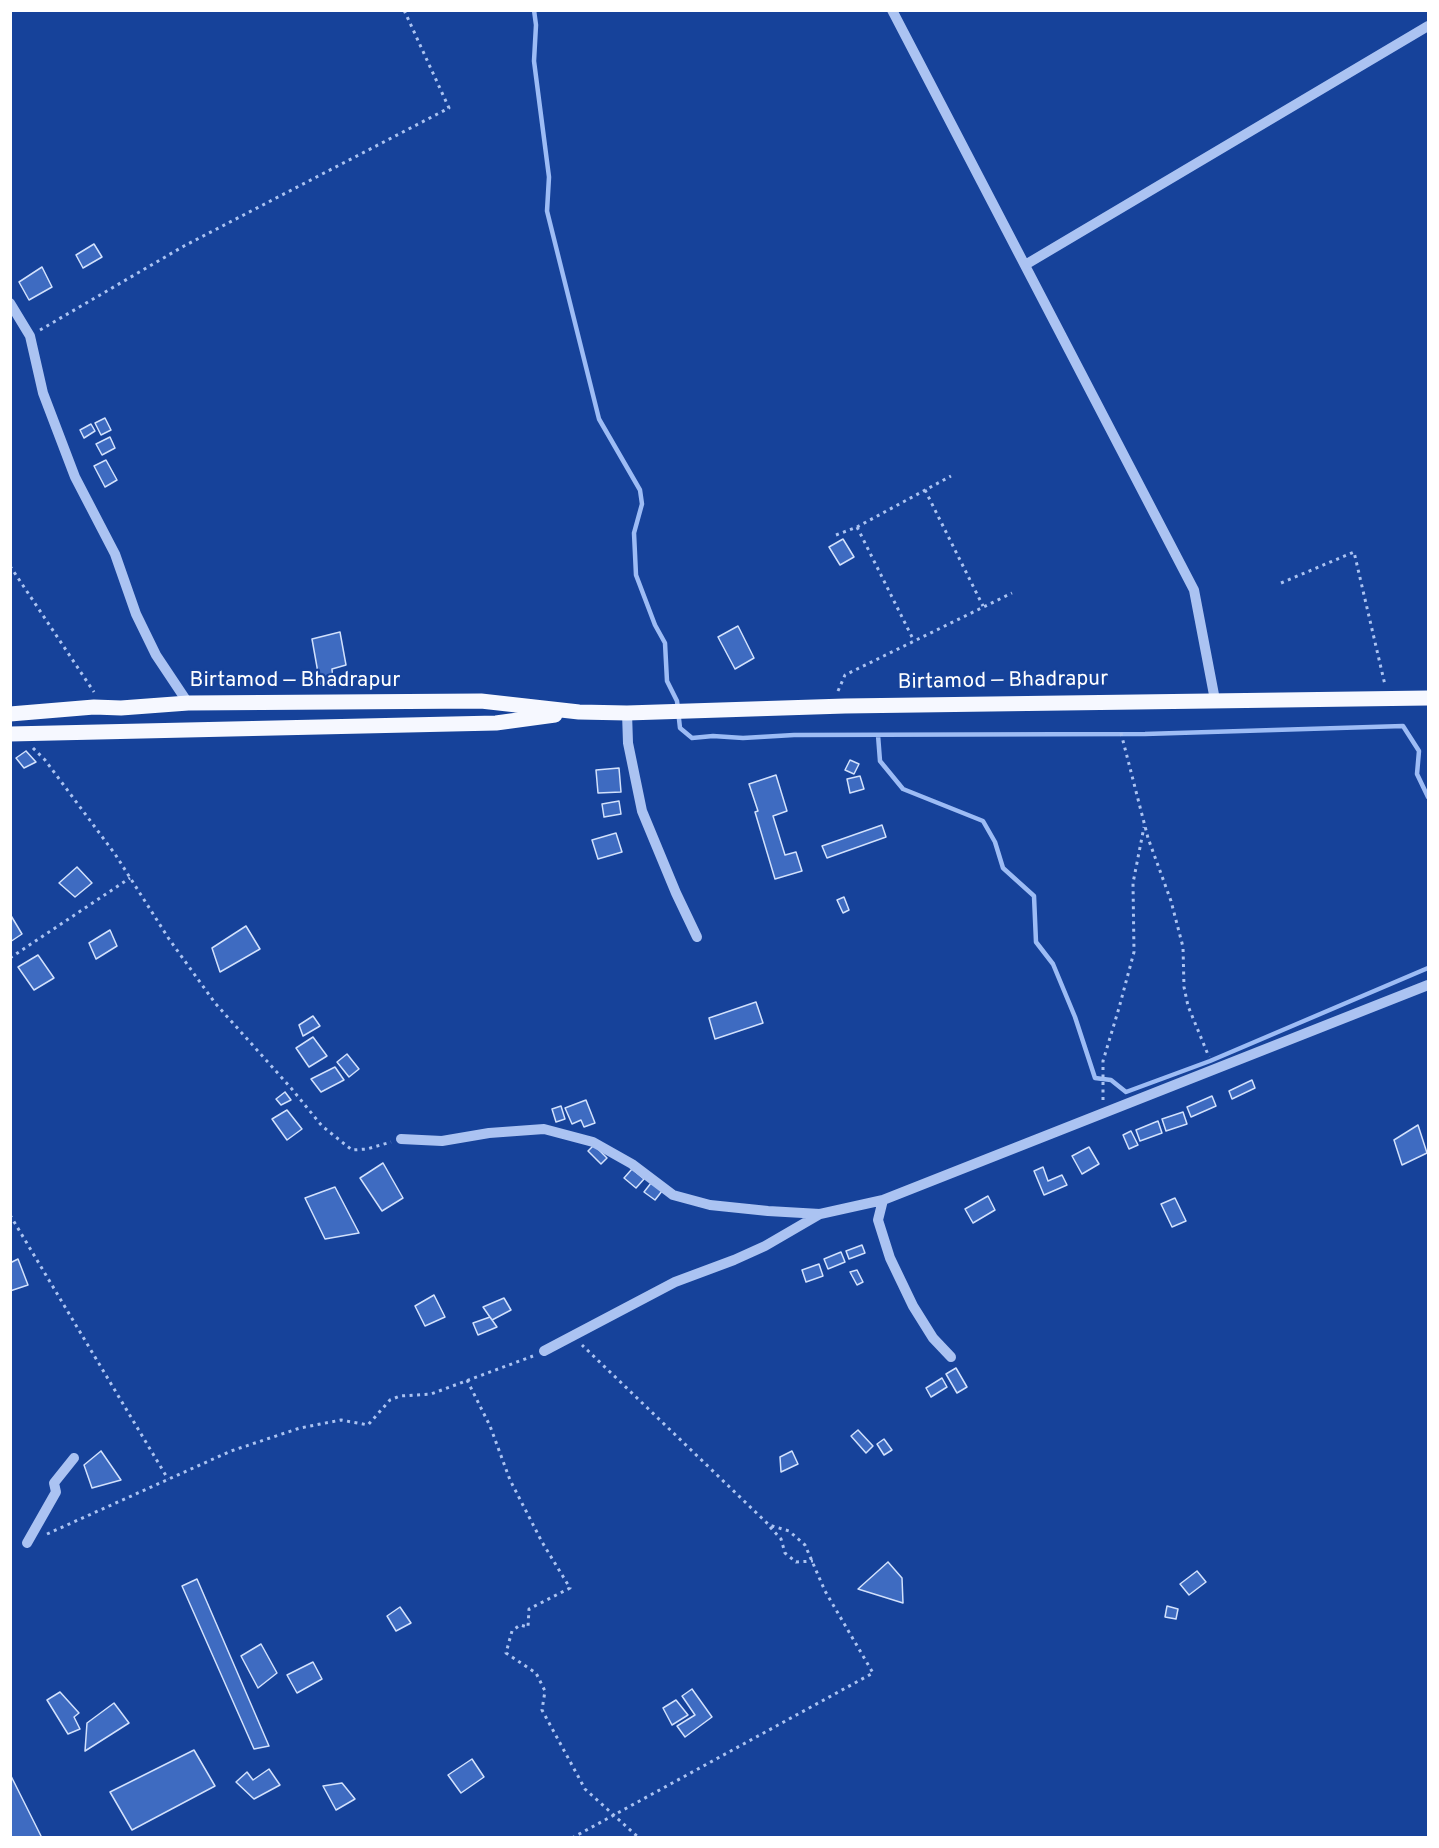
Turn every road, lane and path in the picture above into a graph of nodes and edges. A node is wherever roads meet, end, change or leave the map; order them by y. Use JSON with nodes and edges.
{"nodes":[{"id":1,"x":404,"y":10,"type":"edge"},
{"id":2,"x":892,"y":10,"type":"edge"},
{"id":3,"x":1428,"y":26,"type":"edge"},
{"id":4,"x":1025,"y":265,"type":"junction"},
{"id":5,"x":10,"y":303,"type":"edge"},
{"id":6,"x":30,"y":336,"type":"junction"},
{"id":7,"x":951,"y":476,"type":"dead end"},
{"id":8,"x":925,"y":490,"type":"junction"},
{"id":9,"x":857,"y":526,"type":"junction"},
{"id":10,"x":836,"y":535,"type":"dead end"},
{"id":11,"x":10,"y":566,"type":"edge"},
{"id":12,"x":1281,"y":583,"type":"dead end"},
{"id":13,"x":1012,"y":593,"type":"dead end"},
{"id":14,"x":984,"y":607,"type":"junction"},
{"id":15,"x":914,"y":641,"type":"junction"},
{"id":16,"x":1388,"y":698,"type":"junction"},
{"id":17,"x":1428,"y":698,"type":"edge"},
{"id":18,"x":1215,"y":700,"type":"junction"},
{"id":19,"x":188,"y":703,"type":"junction"},
{"id":20,"x":831,"y":706,"type":"junction"},
{"id":21,"x":94,"y":707,"type":"junction"},
{"id":22,"x":579,"y":712,"type":"junction"},
{"id":23,"x":627,"y":713,"type":"junction"},
{"id":24,"x":10,"y":714,"type":"edge"},
{"id":25,"x":1121,"y":733,"type":"dead end"},
{"id":26,"x":12,"y":734,"type":"edge"},
{"id":27,"x":1145,"y":825,"type":"junction"},
{"id":28,"x":130,"y":878,"type":"junction"},
{"id":29,"x":697,"y":937,"type":"dead end"},
{"id":30,"x":10,"y":958,"type":"edge"},
{"id":31,"x":1428,"y":985,"type":"edge"},
{"id":32,"x":1214,"y":1070,"type":"junction"},
{"id":33,"x":1104,"y":1113,"type":"junction"},
{"id":34,"x":401,"y":1139,"type":"joint"},
{"id":35,"x":883,"y":1200,"type":"junction"},
{"id":36,"x":820,"y":1214,"type":"junction"},
{"id":37,"x":10,"y":1215,"type":"edge"},
{"id":38,"x":572,"y":1336,"type":"junction"},
{"id":39,"x":544,"y":1351,"type":"joint"},
{"id":40,"x":951,"y":1356,"type":"dead end"},
{"id":41,"x":467,"y":1380,"type":"junction"},
{"id":42,"x":74,"y":1458,"type":"dead end"},
{"id":43,"x":168,"y":1479,"type":"junction"},
{"id":44,"x":769,"y":1525,"type":"junction"},
{"id":45,"x":27,"y":1543,"type":"joint"},
{"id":46,"x":813,"y":1561,"type":"junction"},
{"id":47,"x":614,"y":1814,"type":"junction"},
{"id":48,"x":572,"y":1838,"type":"edge"},
{"id":49,"x":639,"y":1838,"type":"edge"}],
"edges":[{"from":1,"to":6,"type":"path"},
{"from":2,"to":4,"type":"street"},
{"from":3,"to":4,"type":"street"},
{"from":4,"to":18,"type":"street"},
{"from":5,"to":6,"type":"street"},
{"from":6,"to":19,"type":"street"},
{"from":7,"to":8,"type":"path"},
{"from":8,"to":9,"type":"path"},
{"from":8,"to":14,"type":"path"},
{"from":9,"to":10,"type":"path"},
{"from":9,"to":15,"type":"path"},
{"from":11,"to":21,"type":"path"},
{"from":12,"to":16,"type":"path"},
{"from":13,"to":14,"type":"path"},
{"from":14,"to":15,"type":"path"},
{"from":15,"to":20,"type":"path"},
{"from":16,"to":17,"type":"main road","name":"Birtamod — Bhadrapur"},
{"from":16,"to":18,"type":"main road","name":"Birtamod — Bhadrapur"},
{"from":18,"to":20,"type":"main road","name":"Birtamod — Bhadrapur"},
{"from":19,"to":21,"type":"main road","name":"Birtamod — Bhadrapur"},
{"from":19,"to":22,"type":"main road","name":"Birtamod — Bhadrapur"},
{"from":20,"to":23,"type":"main road","name":"Birtamod — Bhadrapur"},
{"from":21,"to":24,"type":"main road","name":"Birtamod — Bhadrapur"},
{"from":22,"to":23,"type":"main road","name":"Birtamod — Bhadrapur"},
{"from":22,"to":26,"type":"main road","name":"Birtamod — Bhadrapur"},
{"from":23,"to":29,"type":"street"},
{"from":25,"to":27,"type":"path"},
{"from":26,"to":28,"type":"path"},
{"from":27,"to":32,"type":"path"},
{"from":27,"to":33,"type":"path"},
{"from":28,"to":30,"type":"path"},
{"from":28,"to":34,"type":"path"},
{"from":31,"to":32,"type":"street"},
{"from":32,"to":33,"type":"street"},
{"from":33,"to":35,"type":"street"},
{"from":34,"to":36,"type":"street"},
{"from":35,"to":36,"type":"street"},
{"from":35,"to":40,"type":"street"},
{"from":36,"to":38,"type":"street"},
{"from":37,"to":43,"type":"path"},
{"from":38,"to":39,"type":"street"},
{"from":38,"to":44,"type":"path"},
{"from":39,"to":41,"type":"path"},
{"from":41,"to":43,"type":"path"},
{"from":41,"to":47,"type":"path"},
{"from":42,"to":45,"type":"street"},
{"from":43,"to":45,"type":"path"},
{"from":44,"to":46,"type":"path"},
{"from":44,"to":46,"type":"path"},
{"from":46,"to":47,"type":"path"},
{"from":47,"to":48,"type":"path"},
{"from":47,"to":49,"type":"path"}]}
